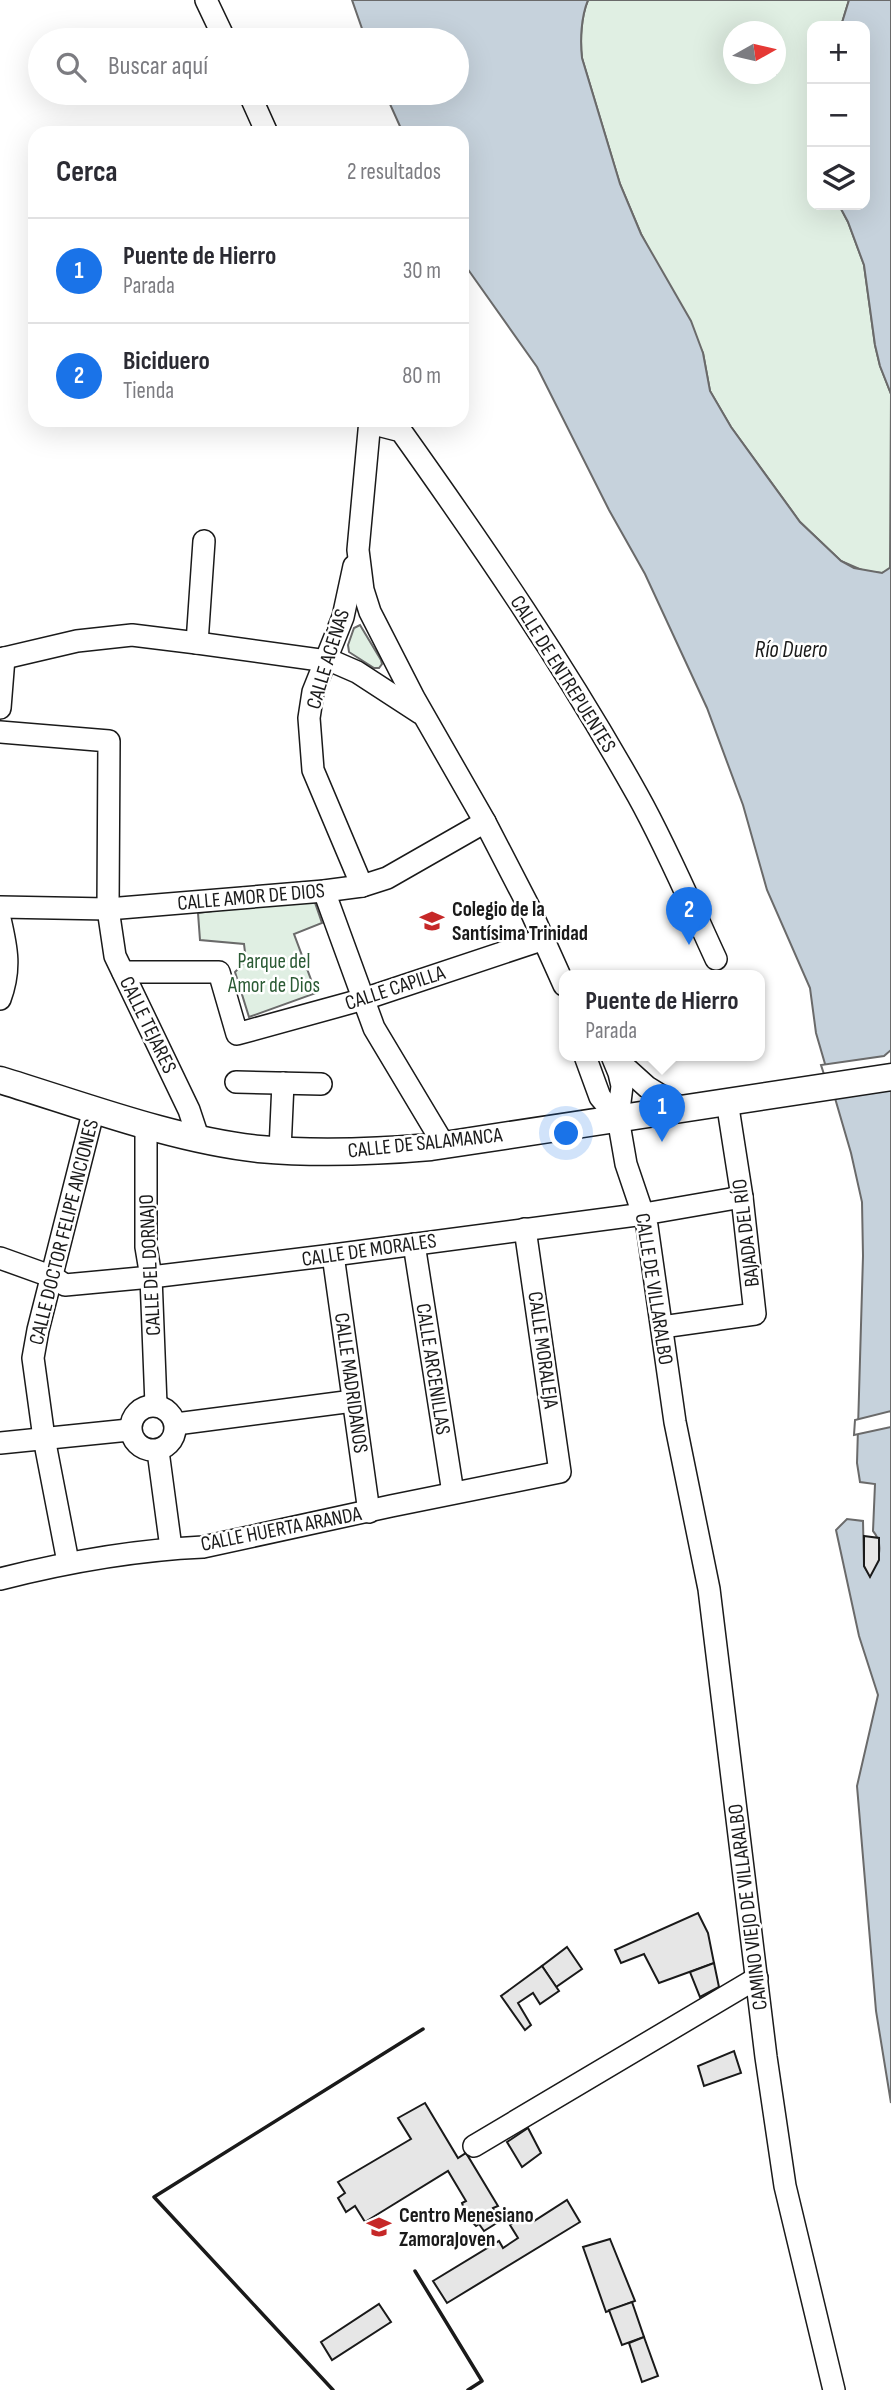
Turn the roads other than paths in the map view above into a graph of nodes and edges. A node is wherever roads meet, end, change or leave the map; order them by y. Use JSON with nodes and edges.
{"nodes":[{"id":1,"x":206,"y":0,"type":"edge"},
{"id":2,"x":219,"y":28,"type":"edge"},
{"id":3,"x":254,"y":105,"type":"edge"},
{"id":4,"x":264,"y":126,"type":"edge"},
{"id":5,"x":369,"y":427,"type":"edge"},
{"id":6,"x":391,"y":427,"type":"edge"},
{"id":7,"x":204,"y":541,"type":"dead end"},
{"id":8,"x":358,"y":550,"type":"junction"},
{"id":9,"x":197,"y":643,"type":"junction"},
{"id":10,"x":2,"y":659,"type":"edge"},
{"id":11,"x":326,"y":660,"type":"junction"},
{"id":12,"x":0,"y":708,"type":"edge"},
{"id":13,"x":424,"y":715,"type":"junction"},
{"id":14,"x":0,"y":732,"type":"edge"},
{"id":15,"x":485,"y":822,"type":"junction"},
{"id":16,"x":362,"y":886,"type":"junction"},
{"id":17,"x":324,"y":891,"type":"junction"},
{"id":18,"x":0,"y":907,"type":"edge"},
{"id":19,"x":108,"y":909,"type":"junction"},
{"id":20,"x":0,"y":919,"type":"edge"},
{"id":21,"x":544,"y":939,"type":"junction"},
{"id":22,"x":716,"y":959,"type":"dead end"},
{"id":23,"x":123,"y":972,"type":"junction"},
{"id":24,"x":559,"y":974,"type":"edge"},
{"id":25,"x":0,"y":999,"type":"edge"},
{"id":26,"x":364,"y":999,"type":"junction"},
{"id":27,"x":587,"y":1061,"type":"edge"},
{"id":28,"x":615,"y":1061,"type":"edge"},
{"id":29,"x":618,"y":1061,"type":"edge"},
{"id":30,"x":891,"y":1077,"type":"edge"},
{"id":31,"x":0,"y":1080,"type":"edge"},
{"id":32,"x":236,"y":1082,"type":"dead end"},
{"id":33,"x":283,"y":1083,"type":"junction"},
{"id":34,"x":321,"y":1084,"type":"dead end"},
{"id":35,"x":727,"y":1101,"type":"junction"},
{"id":36,"x":681,"y":1108,"type":"junction"},
{"id":37,"x":94,"y":1109,"type":"junction"},
{"id":38,"x":618,"y":1118,"type":"junction"},
{"id":39,"x":146,"y":1125,"type":"junction"},
{"id":40,"x":198,"y":1137,"type":"junction"},
{"id":41,"x":444,"y":1145,"type":"junction"},
{"id":42,"x":280,"y":1150,"type":"junction"},
{"id":43,"x":743,"y":1197,"type":"junction"},
{"id":44,"x":644,"y":1214,"type":"junction"},
{"id":45,"x":525,"y":1228,"type":"junction"},
{"id":46,"x":414,"y":1244,"type":"junction"},
{"id":47,"x":333,"y":1255,"type":"junction"},
{"id":48,"x":0,"y":1258,"type":"edge"},
{"id":49,"x":52,"y":1277,"type":"junction"},
{"id":50,"x":151,"y":1277,"type":"junction"},
{"id":51,"x":662,"y":1327,"type":"junction"},
{"id":52,"x":353,"y":1401,"type":"junction"},
{"id":53,"x":156,"y":1405,"type":"junction"},
{"id":54,"x":675,"y":1422,"type":"joint"},
{"id":55,"x":176,"y":1424,"type":"junction"},
{"id":56,"x":130,"y":1430,"type":"junction"},
{"id":57,"x":44,"y":1438,"type":"junction"},
{"id":58,"x":0,"y":1443,"type":"edge"},
{"id":59,"x":158,"y":1451,"type":"junction"},
{"id":60,"x":560,"y":1472,"type":"joint"},
{"id":61,"x":453,"y":1493,"type":"junction"},
{"id":62,"x":369,"y":1512,"type":"junction"},
{"id":63,"x":170,"y":1548,"type":"junction"},
{"id":64,"x":68,"y":1562,"type":"junction"},
{"id":65,"x":0,"y":1579,"type":"edge"},
{"id":66,"x":757,"y":1978,"type":"junction"},
{"id":67,"x":474,"y":2146,"type":"dead end"},
{"id":68,"x":834,"y":2390,"type":"edge"}],
"edges":[{"from":1,"to":2,"type":"street"},
{"from":3,"to":4,"type":"street"},
{"from":5,"to":8,"type":"street","name":"CALLE DE ENTREPUENTES"},
{"from":6,"to":22,"type":"street","name":"CALLE DE ENTREPUENTES"},
{"from":7,"to":9,"type":"street"},
{"from":8,"to":11,"type":"street","name":"CALLE ACEÑAS"},
{"from":8,"to":13,"type":"street","name":"CALLE DE ENTREPUENTES"},
{"from":9,"to":10,"type":"street"},
{"from":9,"to":11,"type":"street"},
{"from":10,"to":12,"type":"street"},
{"from":11,"to":13,"type":"street"},
{"from":11,"to":16,"type":"street","name":"CALLE ACEÑAS"},
{"from":13,"to":15,"type":"street","name":"CALLE DE ENTREPUENTES"},
{"from":14,"to":19,"type":"street","name":"CALLE TEJARES"},
{"from":15,"to":16,"type":"street","name":"CALLE AMOR DE DIOS"},
{"from":15,"to":21,"type":"street","name":"CALLE DE ENTREPUENTES"},
{"from":16,"to":17,"type":"street","name":"CALLE AMOR DE DIOS"},
{"from":17,"to":19,"type":"street","name":"CALLE AMOR DE DIOS"},
{"from":17,"to":26,"type":"street"},
{"from":18,"to":19,"type":"street","name":"CALLE AMOR DE DIOS"},
{"from":19,"to":23,"type":"street","name":"CALLE TEJARES"},
{"from":20,"to":25,"type":"street"},
{"from":21,"to":24,"type":"street","name":"CALLE DE ENTREPUENTES"},
{"from":21,"to":26,"type":"street","name":"CALLE CAPILLA"},
{"from":23,"to":26,"type":"street","name":"CALLE CAPILLA"},
{"from":23,"to":40,"type":"street","name":"CALLE TEJARES"},
{"from":26,"to":41,"type":"street"},
{"from":27,"to":38,"type":"street"},
{"from":28,"to":38,"type":"street"},
{"from":29,"to":36,"type":"street"},
{"from":30,"to":35,"type":"main road","name":"CALLE DE SALAMANCA"},
{"from":31,"to":37,"type":"main road","name":"CALLE DE SALAMANCA"},
{"from":32,"to":33,"type":"street"},
{"from":33,"to":34,"type":"street"},
{"from":33,"to":42,"type":"street"},
{"from":35,"to":36,"type":"main road","name":"CALLE DE SALAMANCA"},
{"from":35,"to":43,"type":"street","name":"BAJADA DEL RÍO"},
{"from":36,"to":38,"type":"main road","name":"CALLE DE SALAMANCA"},
{"from":37,"to":39,"type":"main road","name":"CALLE DE SALAMANCA"},
{"from":37,"to":49,"type":"street","name":"CALLE DOCTOR FELIPE ANCIONES"},
{"from":38,"to":41,"type":"main road","name":"CALLE DE SALAMANCA"},
{"from":38,"to":44,"type":"street","name":"CALLE DE VILLARALBO"},
{"from":39,"to":40,"type":"main road","name":"CALLE DE SALAMANCA"},
{"from":39,"to":50,"type":"street","name":"CALLE DEL DORNAJO"},
{"from":40,"to":42,"type":"main road","name":"CALLE DE SALAMANCA"},
{"from":41,"to":42,"type":"main road","name":"CALLE DE SALAMANCA"},
{"from":43,"to":44,"type":"street","name":"CALLE DE MORALES"},
{"from":43,"to":51,"type":"street","name":"BAJADA DEL RÍO"},
{"from":44,"to":45,"type":"street","name":"CALLE DE MORALES"},
{"from":44,"to":51,"type":"street","name":"CALLE DE VILLARALBO"},
{"from":45,"to":46,"type":"street","name":"CALLE DE MORALES"},
{"from":45,"to":60,"type":"street","name":"CALLE MORALEJA"},
{"from":46,"to":47,"type":"street","name":"CALLE DE MORALES"},
{"from":46,"to":61,"type":"street","name":"CALLE ARCENILLAS"},
{"from":47,"to":50,"type":"street","name":"CALLE DE MORALES"},
{"from":47,"to":52,"type":"street","name":"CALLE MADRIDANOS"},
{"from":48,"to":49,"type":"street","name":"CALLE DE MORALES"},
{"from":49,"to":50,"type":"street","name":"CALLE DE MORALES"},
{"from":49,"to":57,"type":"street","name":"CALLE DOCTOR FELIPE ANCIONES"},
{"from":50,"to":53,"type":"street","name":"CALLE DEL DORNAJO"},
{"from":51,"to":54,"type":"street","name":"CALLE DE VILLARALBO"},
{"from":52,"to":55,"type":"street"},
{"from":52,"to":62,"type":"street","name":"CALLE MADRIDANOS"},
{"from":53,"to":55,"type":"street"},
{"from":53,"to":56,"type":"street"},
{"from":54,"to":66,"type":"street","name":"CAMINO VIEJO DE VILLARALBO"},
{"from":55,"to":59,"type":"street"},
{"from":56,"to":57,"type":"street"},
{"from":56,"to":59,"type":"street"},
{"from":57,"to":58,"type":"street"},
{"from":57,"to":64,"type":"street","name":"CALLE DOCTOR FELIPE ANCIONES"},
{"from":59,"to":63,"type":"street"},
{"from":60,"to":61,"type":"street","name":"CALLE HUERTA ARANDA"},
{"from":61,"to":62,"type":"street","name":"CALLE HUERTA ARANDA"},
{"from":62,"to":63,"type":"street","name":"CALLE HUERTA ARANDA"},
{"from":63,"to":64,"type":"street","name":"CALLE HUERTA ARANDA"},
{"from":64,"to":65,"type":"street","name":"CALLE HUERTA ARANDA"},
{"from":66,"to":67,"type":"street"},
{"from":66,"to":68,"type":"street","name":"CAMINO VIEJO DE VILLARALBO"}]}
